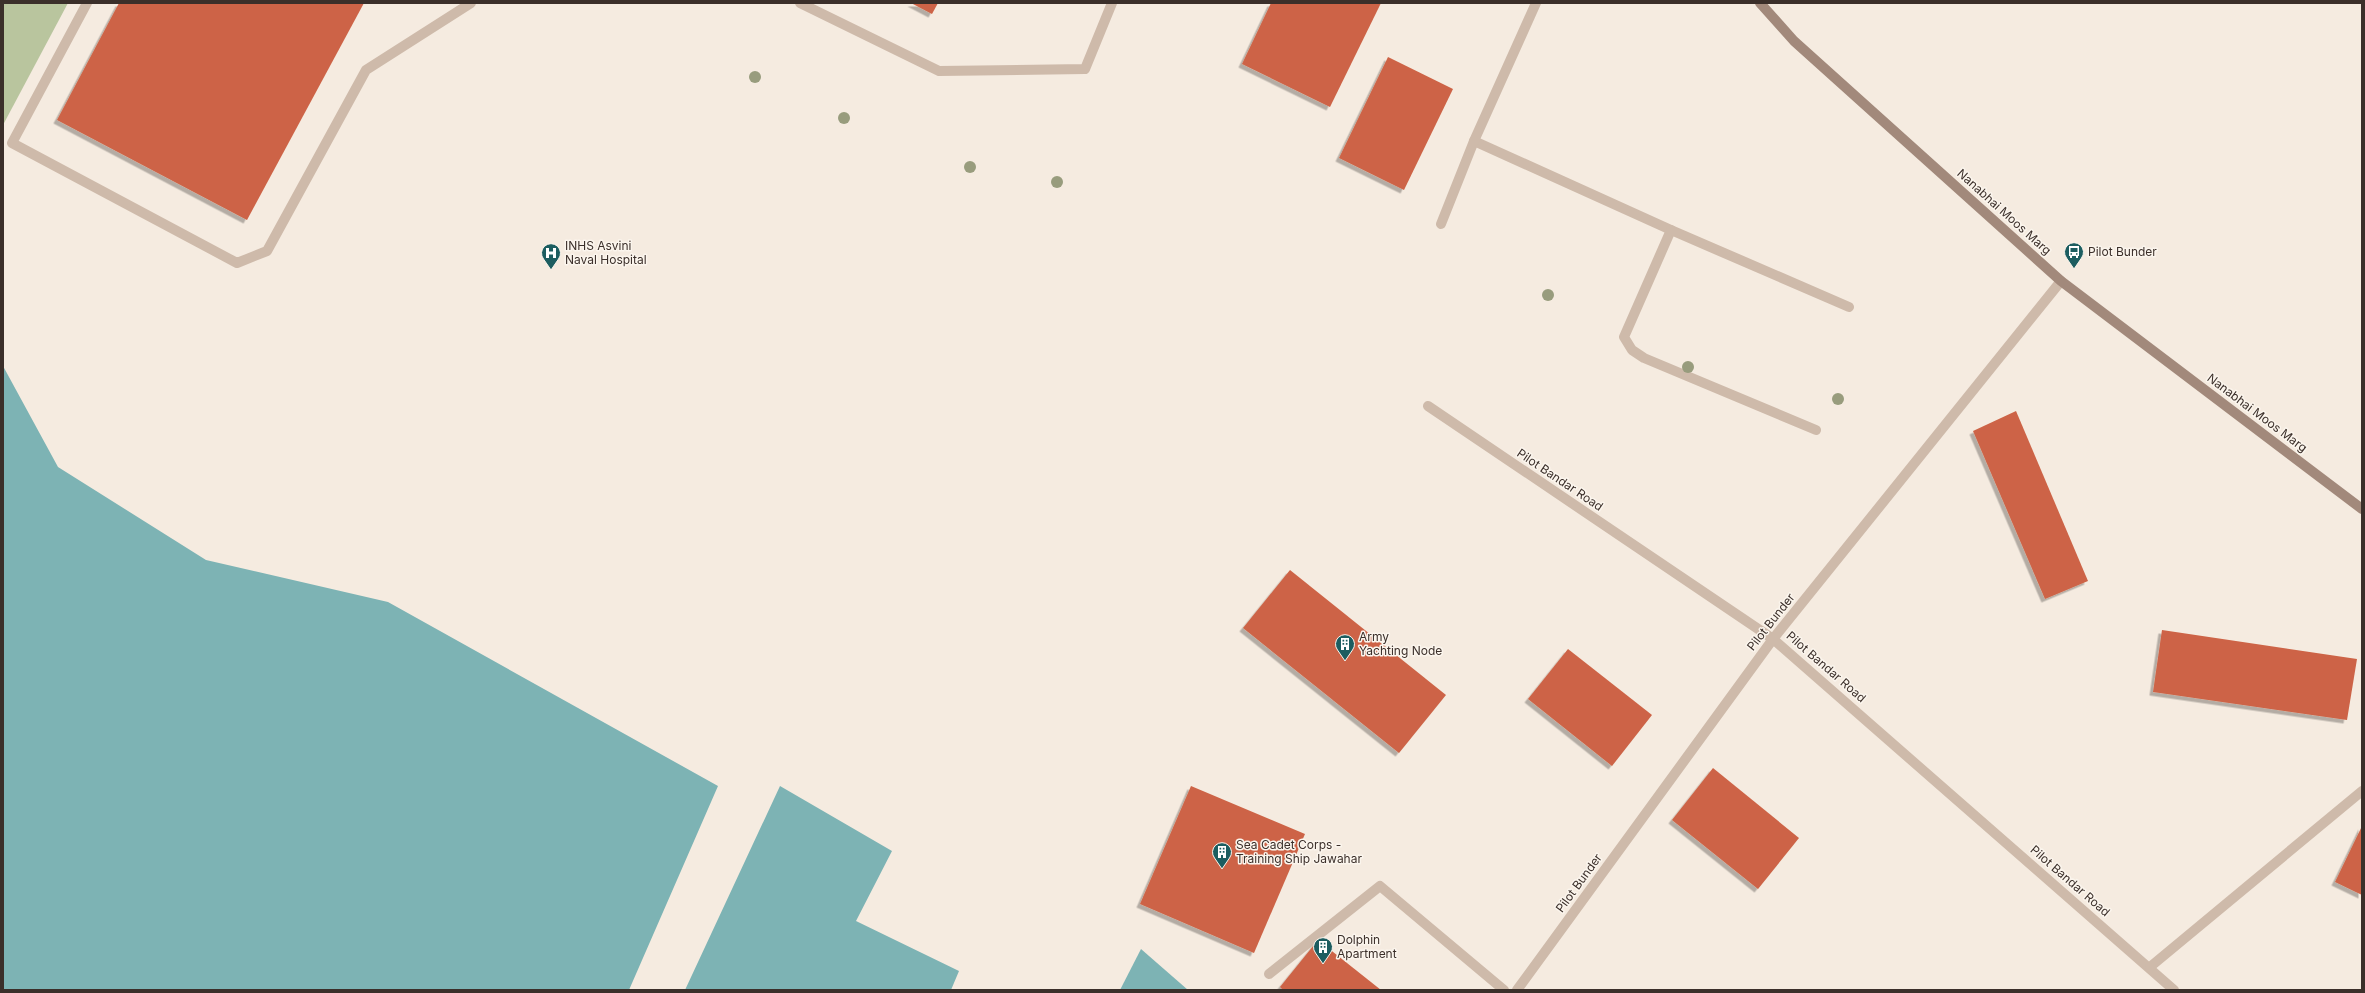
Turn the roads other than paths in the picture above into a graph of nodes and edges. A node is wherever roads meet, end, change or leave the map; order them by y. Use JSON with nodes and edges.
{"nodes":[{"id":1,"x":87,"y":3,"type":"edge"},
{"id":2,"x":471,"y":3,"type":"edge"},
{"id":3,"x":800,"y":3,"type":"edge"},
{"id":4,"x":1112,"y":3,"type":"edge"},
{"id":5,"x":1536,"y":3,"type":"edge"},
{"id":6,"x":1760,"y":3,"type":"edge"},
{"id":7,"x":1474,"y":141,"type":"junction"},
{"id":8,"x":1441,"y":224,"type":"dead end"},
{"id":9,"x":1671,"y":230,"type":"junction"},
{"id":10,"x":2060,"y":281,"type":"junction"},
{"id":11,"x":1849,"y":307,"type":"dead end"},
{"id":12,"x":1428,"y":406,"type":"dead end"},
{"id":13,"x":1816,"y":430,"type":"dead end"},
{"id":14,"x":2362,"y":509,"type":"edge"},
{"id":15,"x":1774,"y":639,"type":"junction"},
{"id":16,"x":2362,"y":791,"type":"edge"},
{"id":17,"x":2150,"y":967,"type":"junction"},
{"id":18,"x":1269,"y":974,"type":"dead end"},
{"id":19,"x":1504,"y":990,"type":"edge"},
{"id":20,"x":1517,"y":990,"type":"edge"},
{"id":21,"x":2174,"y":990,"type":"edge"}],
"edges":[{"from":1,"to":2,"type":"street"},
{"from":3,"to":4,"type":"street"},
{"from":5,"to":7,"type":"street"},
{"from":6,"to":10,"type":"street","name":"Nanabhai Moos Marg"},
{"from":7,"to":8,"type":"street"},
{"from":7,"to":9,"type":"street"},
{"from":9,"to":11,"type":"street"},
{"from":9,"to":13,"type":"street"},
{"from":10,"to":14,"type":"street","name":"Nanabhai Moos Marg"},
{"from":10,"to":15,"type":"street","name":"Pilot Bunder"},
{"from":12,"to":15,"type":"street","name":"Pilot Bandar Road"},
{"from":15,"to":17,"type":"street","name":"Pilot Bandar Road"},
{"from":15,"to":20,"type":"street","name":"Pilot Bunder"},
{"from":16,"to":17,"type":"street"},
{"from":17,"to":21,"type":"street","name":"Pilot Bandar Road"},
{"from":18,"to":19,"type":"street"}]}
